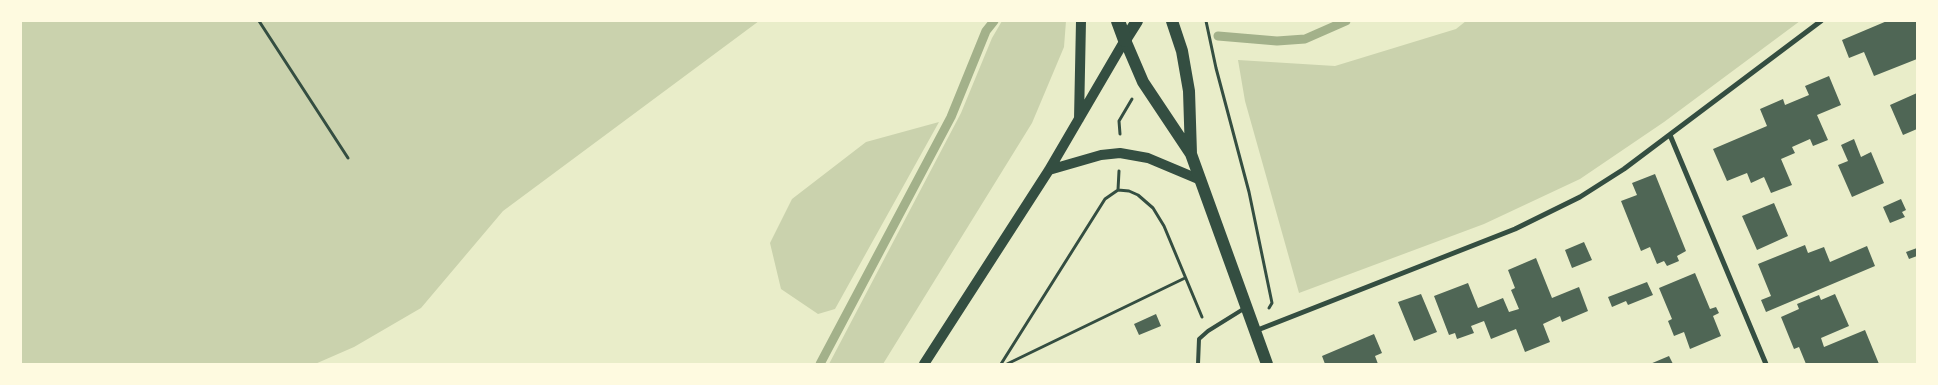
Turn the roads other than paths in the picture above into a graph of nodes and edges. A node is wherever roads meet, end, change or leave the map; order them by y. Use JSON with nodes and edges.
{"nodes":[{"id":1,"x":1081,"y":21,"type":"edge"},
{"id":2,"x":1118,"y":21,"type":"edge"},
{"id":3,"x":1137,"y":21,"type":"edge"},
{"id":4,"x":1172,"y":21,"type":"edge"},
{"id":5,"x":1821,"y":21,"type":"edge"},
{"id":6,"x":1125,"y":40,"type":"junction"},
{"id":7,"x":1080,"y":120,"type":"junction"},
{"id":8,"x":1670,"y":135,"type":"junction"},
{"id":9,"x":1191,"y":154,"type":"junction"},
{"id":10,"x":1050,"y":170,"type":"junction"},
{"id":11,"x":1198,"y":179,"type":"junction"},
{"id":12,"x":1245,"y":308,"type":"junction"},
{"id":13,"x":1254,"y":332,"type":"junction"},
{"id":14,"x":924,"y":364,"type":"edge"},
{"id":15,"x":1198,"y":364,"type":"edge"},
{"id":16,"x":1267,"y":364,"type":"edge"},
{"id":17,"x":1766,"y":364,"type":"edge"}],
"edges":[{"from":1,"to":7,"type":"main road"},
{"from":2,"to":6,"type":"highway"},
{"from":3,"to":6,"type":"main road"},
{"from":4,"to":9,"type":"main road"},
{"from":5,"to":8,"type":"street"},
{"from":6,"to":7,"type":"main road"},
{"from":6,"to":9,"type":"main road"},
{"from":7,"to":10,"type":"main road"},
{"from":8,"to":13,"type":"street"},
{"from":8,"to":17,"type":"street"},
{"from":9,"to":11,"type":"main road"},
{"from":10,"to":11,"type":"main road"},
{"from":10,"to":14,"type":"main road"},
{"from":11,"to":12,"type":"main road"},
{"from":12,"to":13,"type":"main road"},
{"from":12,"to":15,"type":"lane"},
{"from":13,"to":16,"type":"main road"}]}
